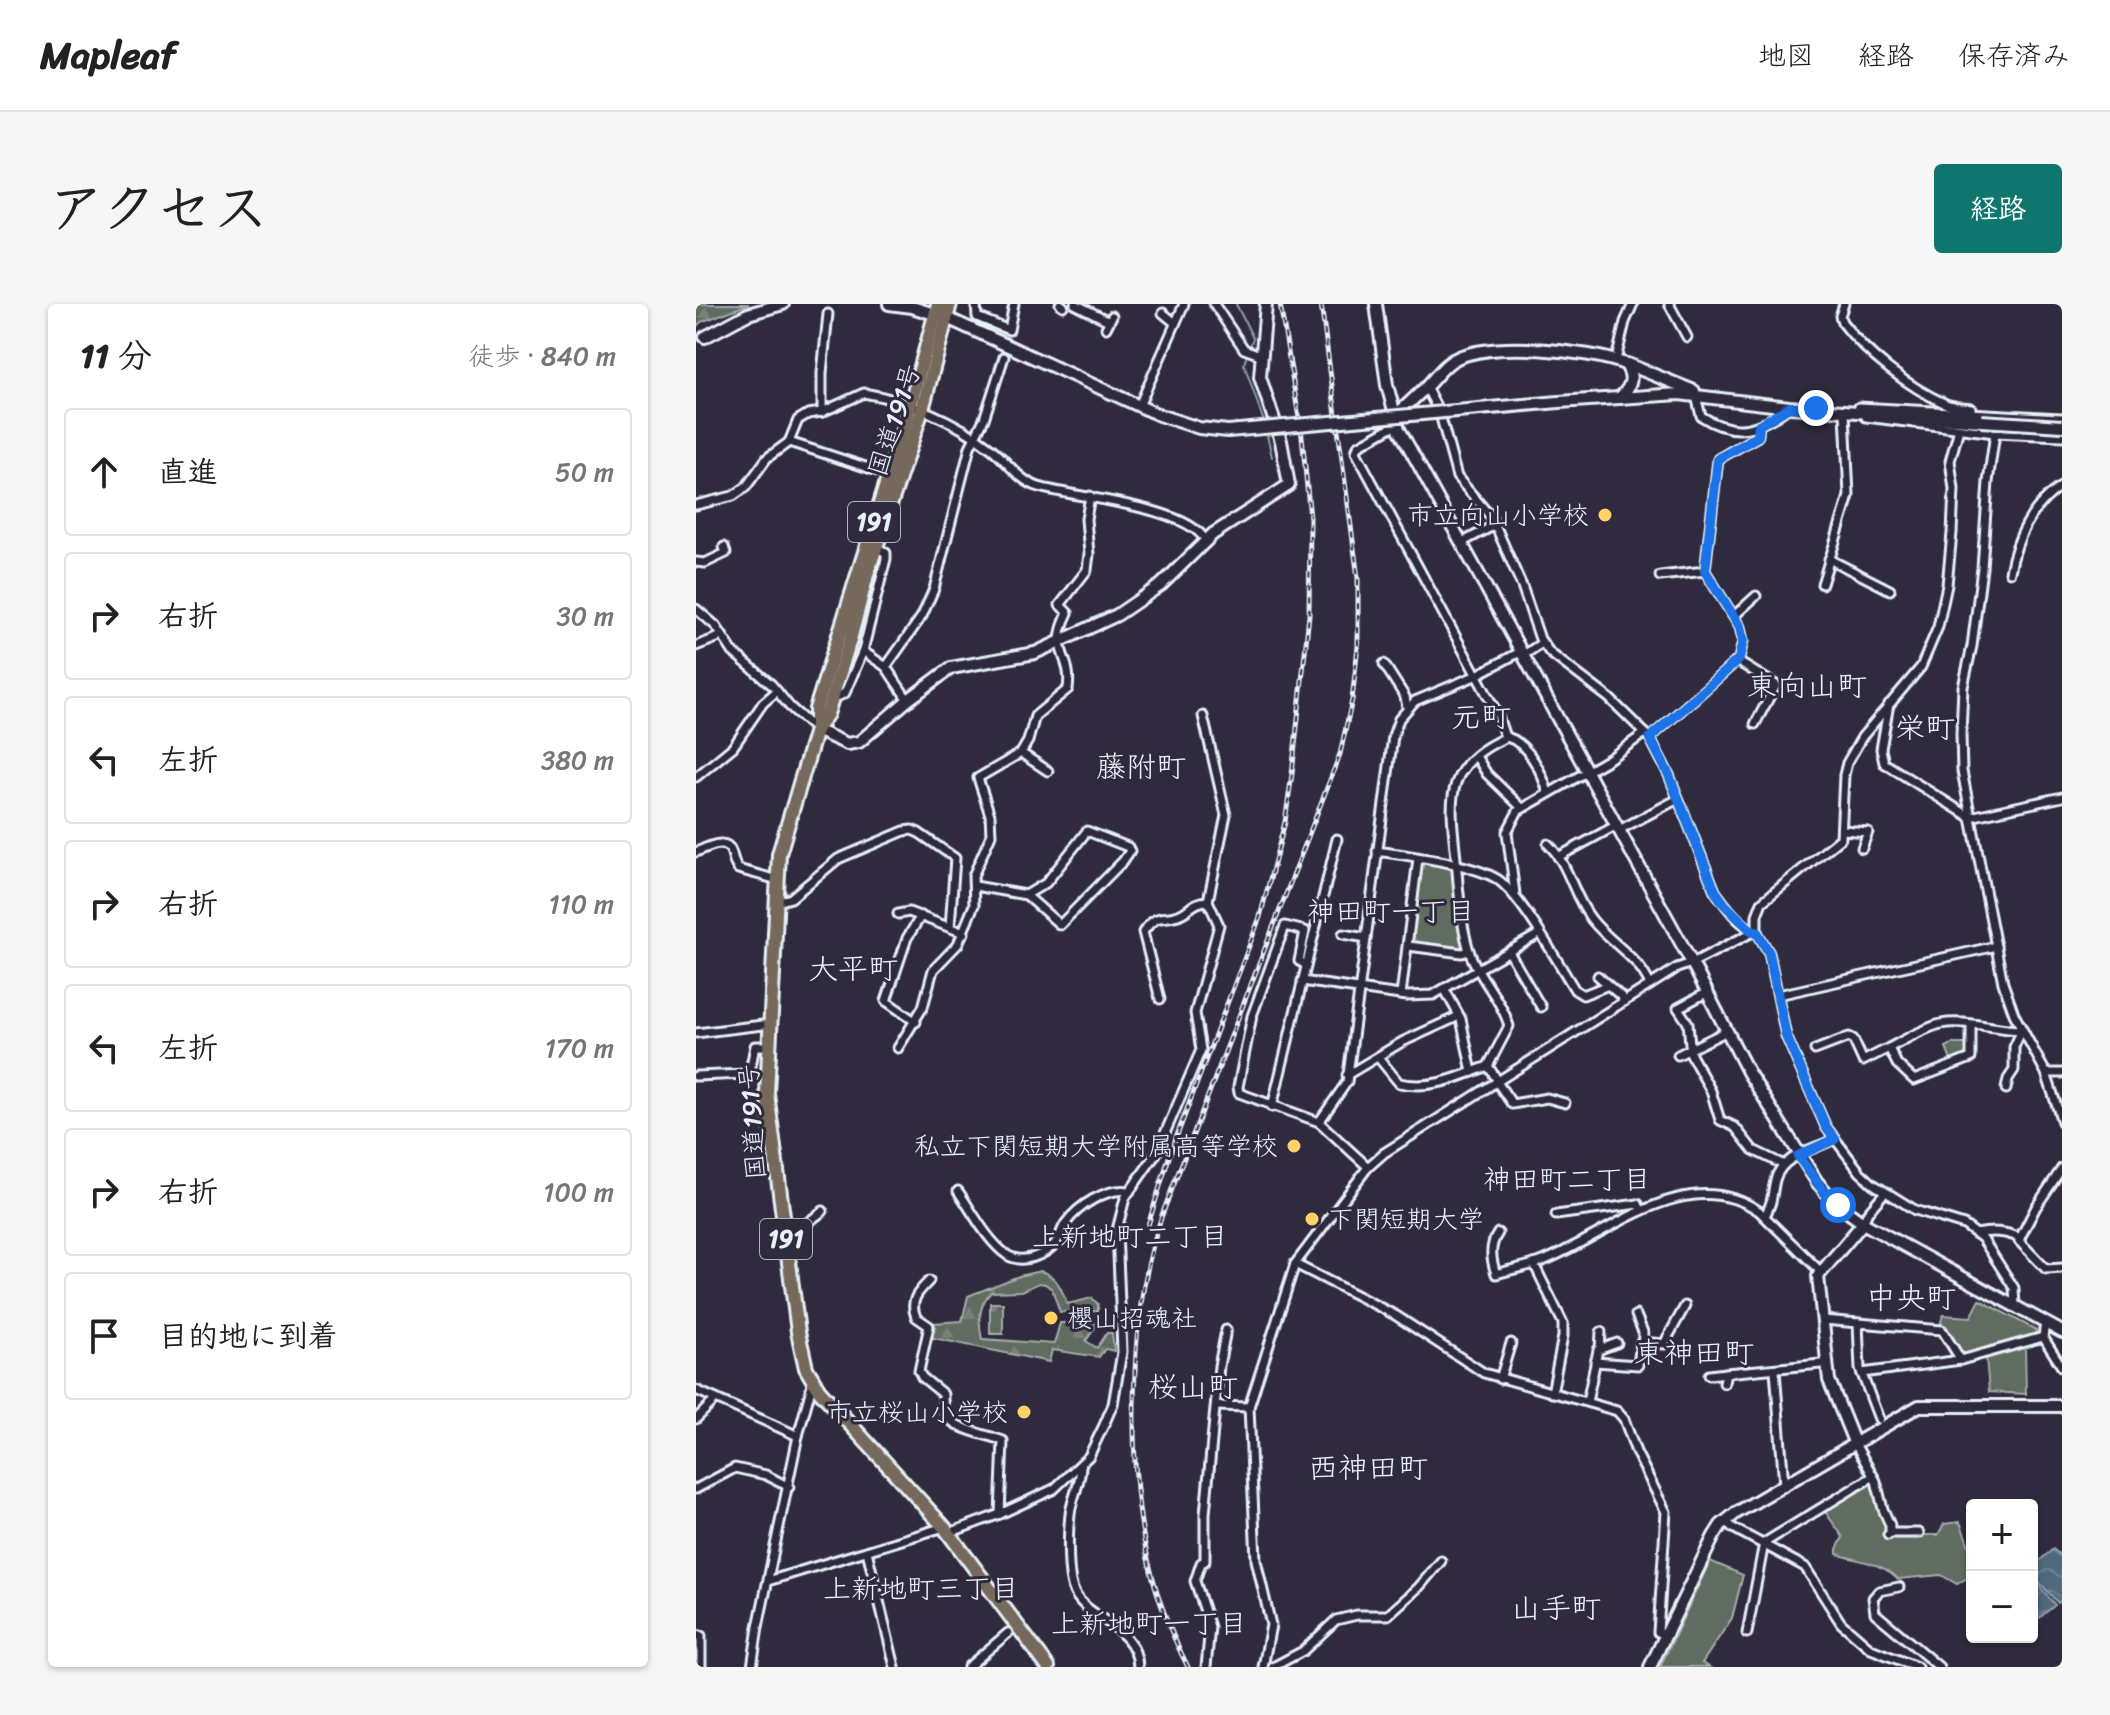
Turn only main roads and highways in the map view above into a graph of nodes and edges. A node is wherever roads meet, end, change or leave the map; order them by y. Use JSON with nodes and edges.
{"nodes":[{"id":1,"x":950,"y":304,"type":"edge"},
{"id":2,"x":940,"y":312,"type":"edge"},
{"id":3,"x":1048,"y":1667,"type":"edge"}],
"edges":[{"from":1,"to":2,"type":"highway","name":"国道191号","number":"191"},
{"from":2,"to":3,"type":"highway","name":"国道191号","number":"191"}]}
